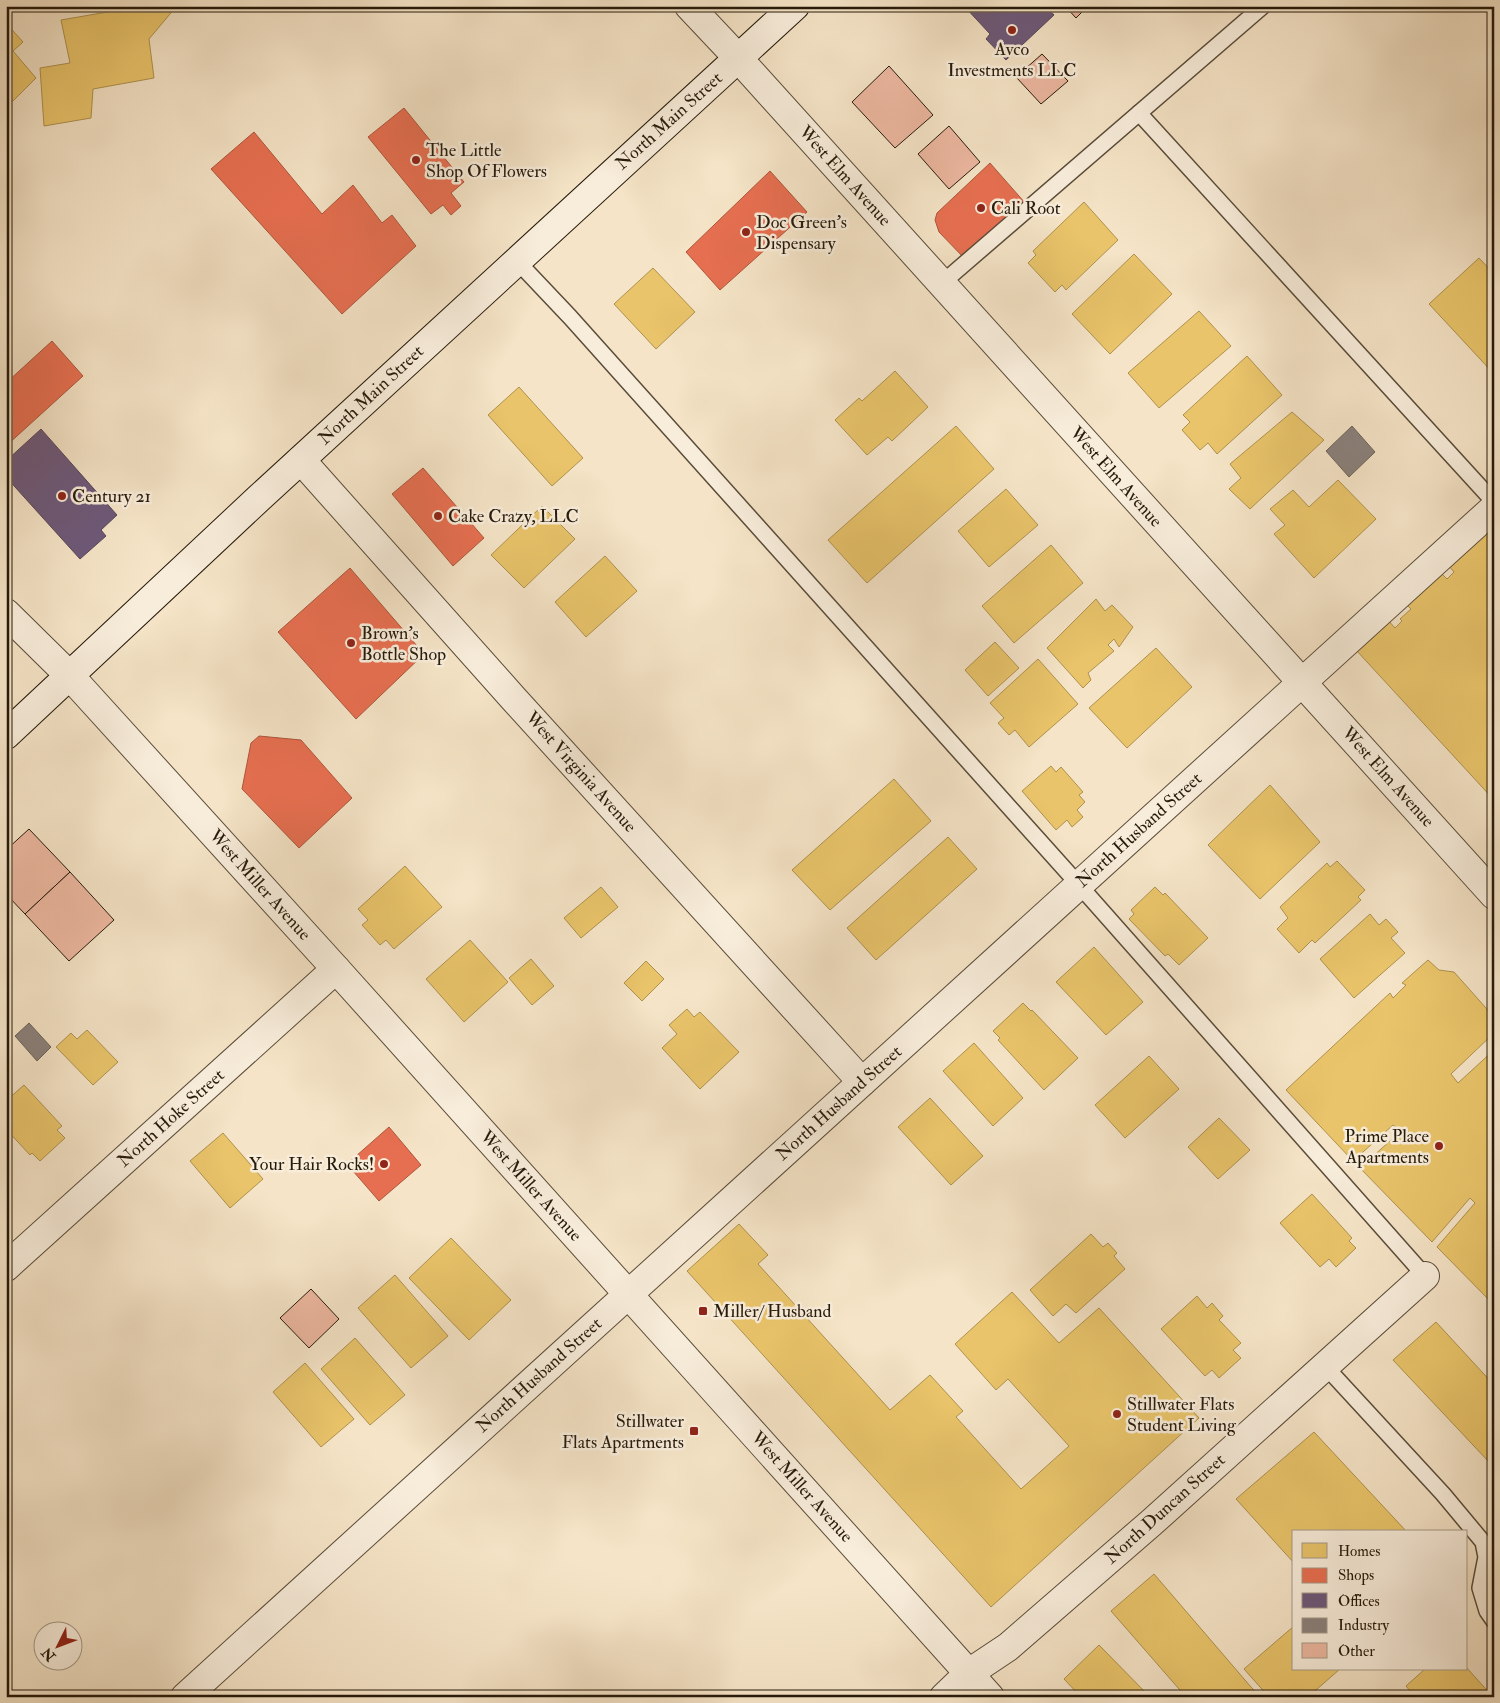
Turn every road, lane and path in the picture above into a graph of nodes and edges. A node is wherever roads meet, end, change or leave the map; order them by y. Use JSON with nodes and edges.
{"nodes":[{"id":1,"x":689,"y":6,"type":"edge"},
{"id":2,"x":796,"y":6,"type":"edge"},
{"id":3,"x":1263,"y":6,"type":"edge"},
{"id":4,"x":738,"y":58,"type":"junction"},
{"id":5,"x":1139,"y":113,"type":"junction"},
{"id":6,"x":517,"y":261,"type":"junction"},
{"id":7,"x":942,"y":284,"type":"junction"},
{"id":8,"x":301,"y":460,"type":"junction"},
{"id":9,"x":1494,"y":502,"type":"edge"},
{"id":10,"x":1494,"y":508,"type":"edge"},
{"id":11,"x":6,"y":613,"type":"edge"},
{"id":12,"x":70,"y":676,"type":"junction"},
{"id":13,"x":1302,"y":682,"type":"junction"},
{"id":14,"x":6,"y":735,"type":"edge"},
{"id":15,"x":1079,"y":885,"type":"junction"},
{"id":16,"x":1494,"y":895,"type":"edge"},
{"id":17,"x":336,"y":969,"type":"junction"},
{"id":18,"x":862,"y":1082,"type":"junction"},
{"id":19,"x":6,"y":1267,"type":"edge"},
{"id":20,"x":1425,"y":1276,"type":"joint"},
{"id":21,"x":628,"y":1294,"type":"junction"},
{"id":22,"x":1325,"y":1366,"type":"junction"},
{"id":23,"x":1494,"y":1621,"type":"edge"},
{"id":24,"x":969,"y":1673,"type":"junction"},
{"id":25,"x":184,"y":1697,"type":"edge"},
{"id":26,"x":944,"y":1697,"type":"edge"},
{"id":27,"x":990,"y":1697,"type":"edge"}],
"edges":[{"from":1,"to":4,"type":"street","name":"West Elm Avenue"},
{"from":2,"to":4,"type":"street","name":"North Main Street"},
{"from":3,"to":5,"type":"lane"},
{"from":4,"to":6,"type":"street","name":"North Main Street"},
{"from":4,"to":7,"type":"street","name":"West Elm Avenue"},
{"from":5,"to":7,"type":"lane"},
{"from":5,"to":9,"type":"lane"},
{"from":6,"to":8,"type":"street","name":"North Main Street"},
{"from":6,"to":15,"type":"lane"},
{"from":7,"to":13,"type":"street","name":"West Elm Avenue"},
{"from":8,"to":12,"type":"street","name":"North Main Street"},
{"from":8,"to":18,"type":"street","name":"West Virginia Avenue"},
{"from":10,"to":13,"type":"street","name":"North Husband Street"},
{"from":11,"to":12,"type":"street","name":"West Miller Avenue"},
{"from":12,"to":14,"type":"street","name":"North Main Street"},
{"from":12,"to":17,"type":"street","name":"West Miller Avenue"},
{"from":13,"to":15,"type":"street","name":"North Husband Street"},
{"from":13,"to":16,"type":"street","name":"West Elm Avenue"},
{"from":15,"to":18,"type":"street","name":"North Husband Street"},
{"from":15,"to":20,"type":"lane"},
{"from":17,"to":19,"type":"street","name":"North Hoke Street"},
{"from":17,"to":21,"type":"street","name":"West Miller Avenue"},
{"from":18,"to":21,"type":"street","name":"North Husband Street"},
{"from":20,"to":22,"type":"street","name":"North Duncan Street"},
{"from":21,"to":24,"type":"street","name":"West Miller Avenue"},
{"from":21,"to":25,"type":"street","name":"North Husband Street"},
{"from":22,"to":23,"type":"lane"},
{"from":22,"to":24,"type":"street","name":"North Duncan Street"},
{"from":24,"to":26,"type":"street","name":"North Duncan Street"},
{"from":24,"to":27,"type":"street","name":"West Miller Avenue"}]}
